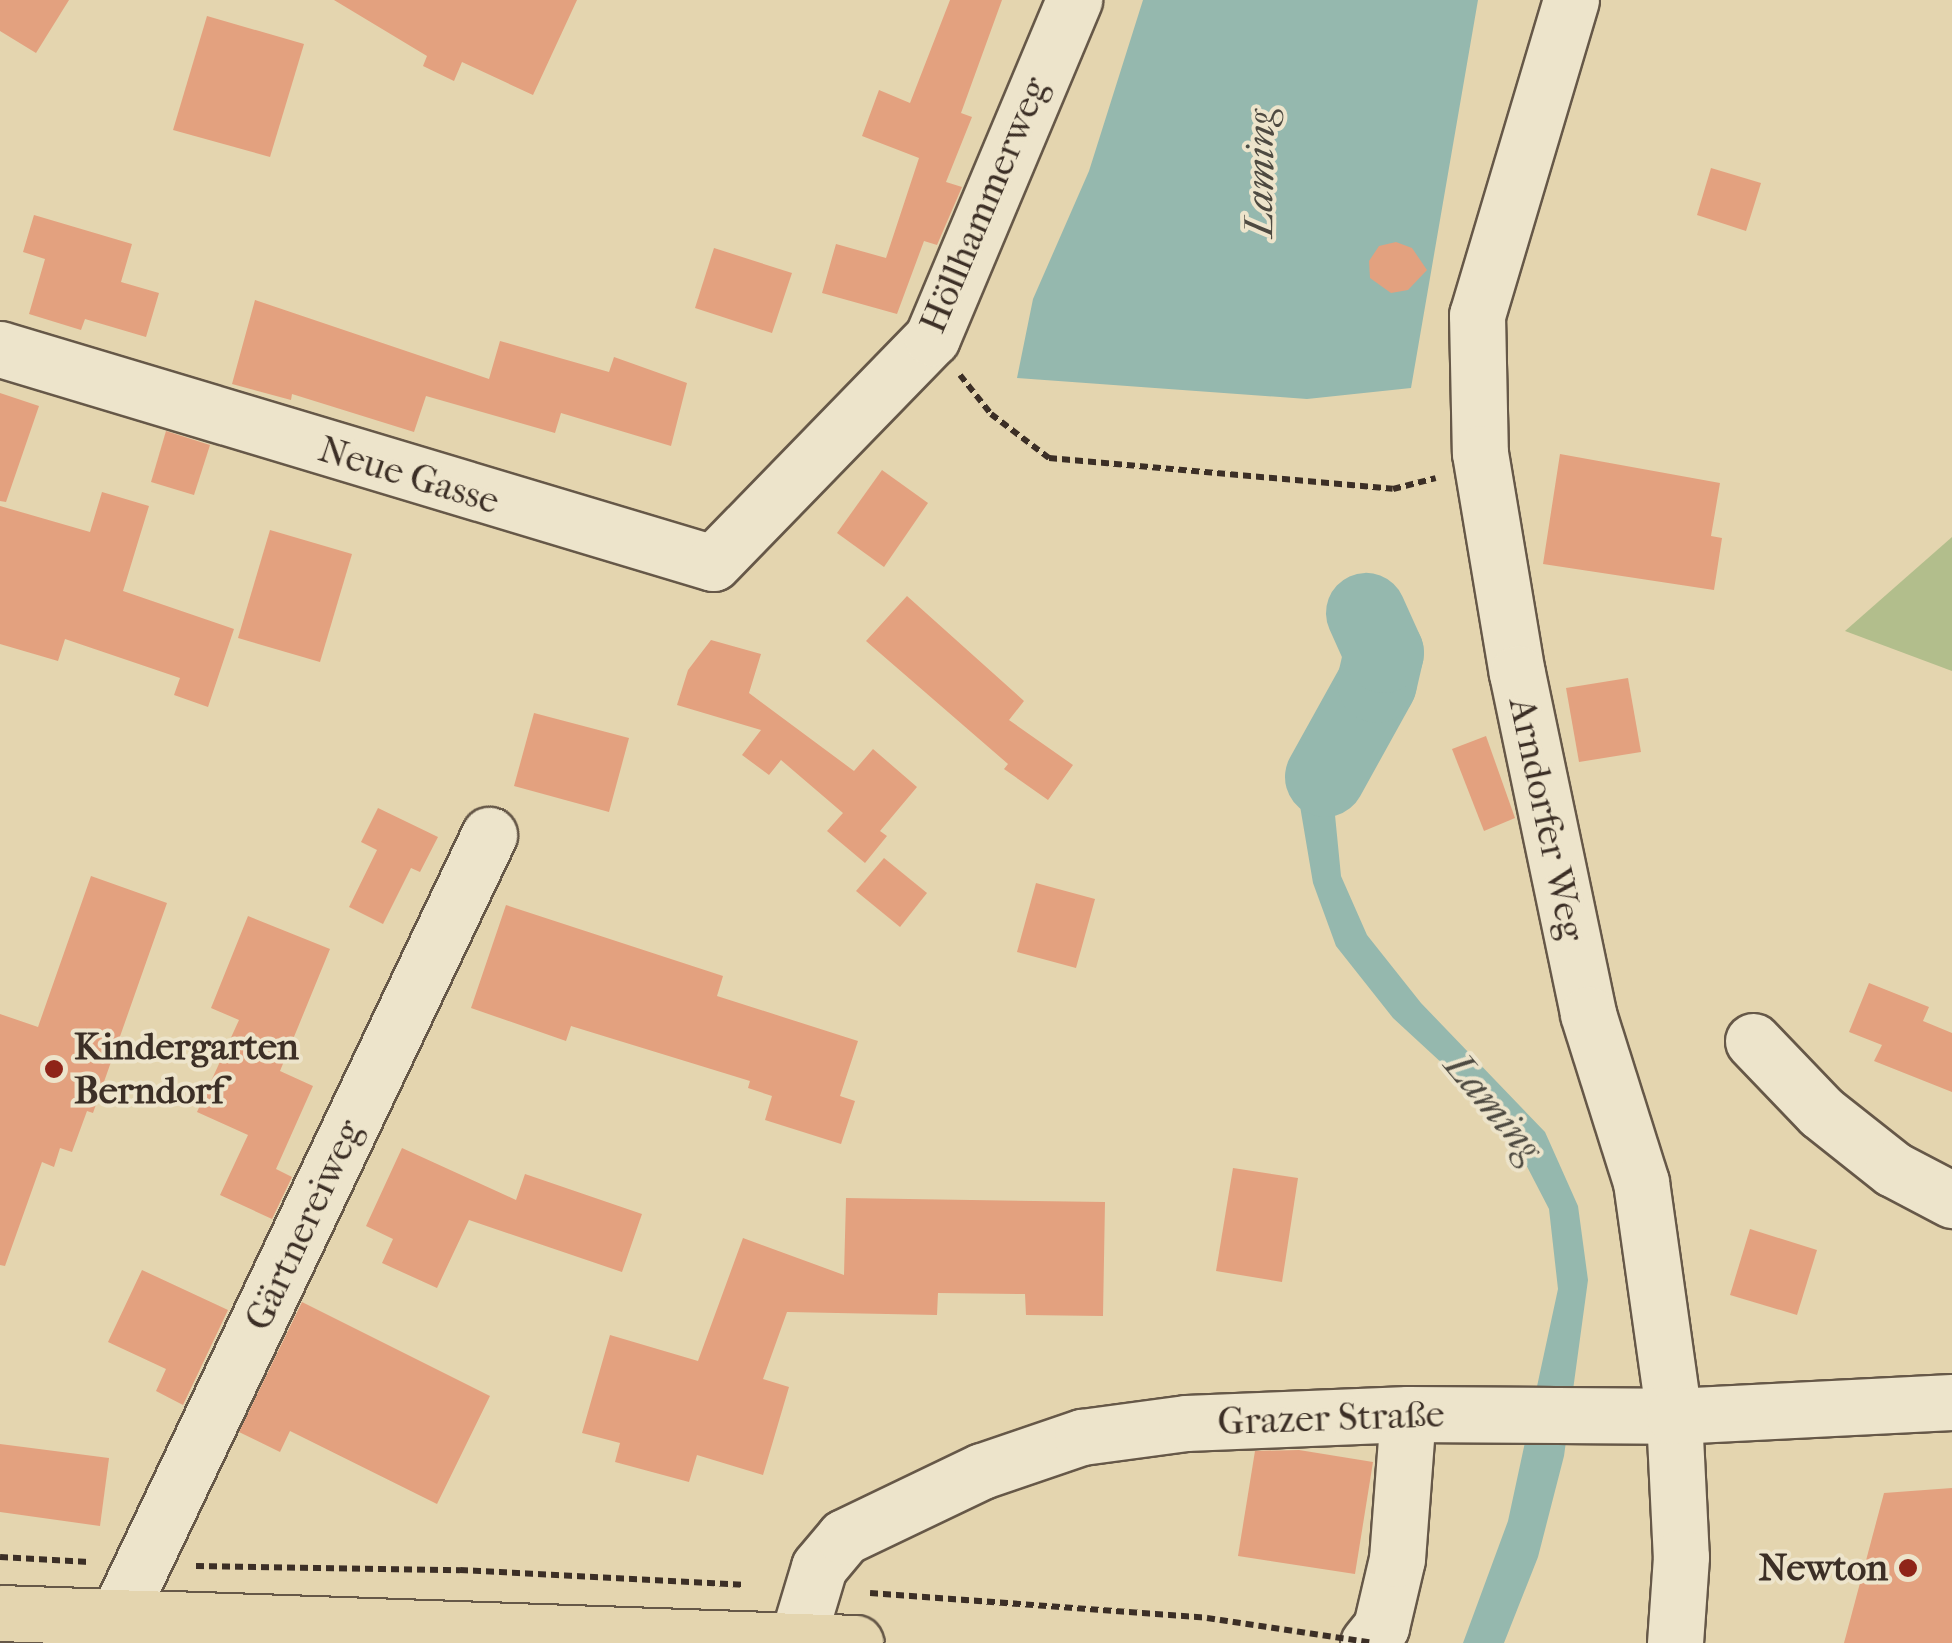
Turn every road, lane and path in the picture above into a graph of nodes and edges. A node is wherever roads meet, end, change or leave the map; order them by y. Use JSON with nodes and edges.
{"nodes":[{"id":1,"x":1074,"y":0,"type":"edge"},
{"id":2,"x":1572,"y":0,"type":"edge"},
{"id":3,"x":932,"y":338,"type":"junction"},
{"id":4,"x":0,"y":348,"type":"edge"},
{"id":5,"x":1480,"y":452,"type":"junction"},
{"id":6,"x":791,"y":483,"type":"joint"},
{"id":7,"x":489,"y":835,"type":"dead end"},
{"id":8,"x":1753,"y":1041,"type":"dead end"},
{"id":9,"x":1952,"y":1200,"type":"edge"},
{"id":10,"x":1952,"y":1402,"type":"edge"},
{"id":11,"x":1431,"y":1414,"type":"junction"},
{"id":12,"x":1674,"y":1416,"type":"junction"},
{"id":13,"x":0,"y":1613,"type":"edge"},
{"id":14,"x":118,"y":1615,"type":"junction"},
{"id":15,"x":1206,"y":1618,"type":"dead end"},
{"id":16,"x":798,"y":1637,"type":"junction"},
{"id":17,"x":855,"y":1643,"type":"edge"},
{"id":18,"x":1371,"y":1643,"type":"edge"},
{"id":19,"x":1675,"y":1643,"type":"edge"}],
"edges":[{"from":1,"to":3,"type":"street","name":"Höllhammerweg"},
{"from":2,"to":5,"type":"street","name":"Arndorfer Weg"},
{"from":3,"to":5,"type":"path"},
{"from":3,"to":6,"type":"street","name":"Höllhammerweg"},
{"from":4,"to":6,"type":"street","name":"Neue Gasse"},
{"from":5,"to":12,"type":"street","name":"Arndorfer Weg"},
{"from":7,"to":14,"type":"street","name":"Gärtnereiweg"},
{"from":8,"to":9,"type":"street"},
{"from":10,"to":12,"type":"street","name":"Grazer Straße"},
{"from":11,"to":12,"type":"street","name":"Grazer Straße"},
{"from":11,"to":16,"type":"street","name":"Grazer Straße"},
{"from":11,"to":18,"type":"street"},
{"from":12,"to":19,"type":"street","name":"Arndorfer Weg"},
{"from":13,"to":14,"type":"main road"},
{"from":14,"to":16,"type":"main road"},
{"from":15,"to":18,"type":"path","bridge":true},
{"from":16,"to":17,"type":"main road"}]}
